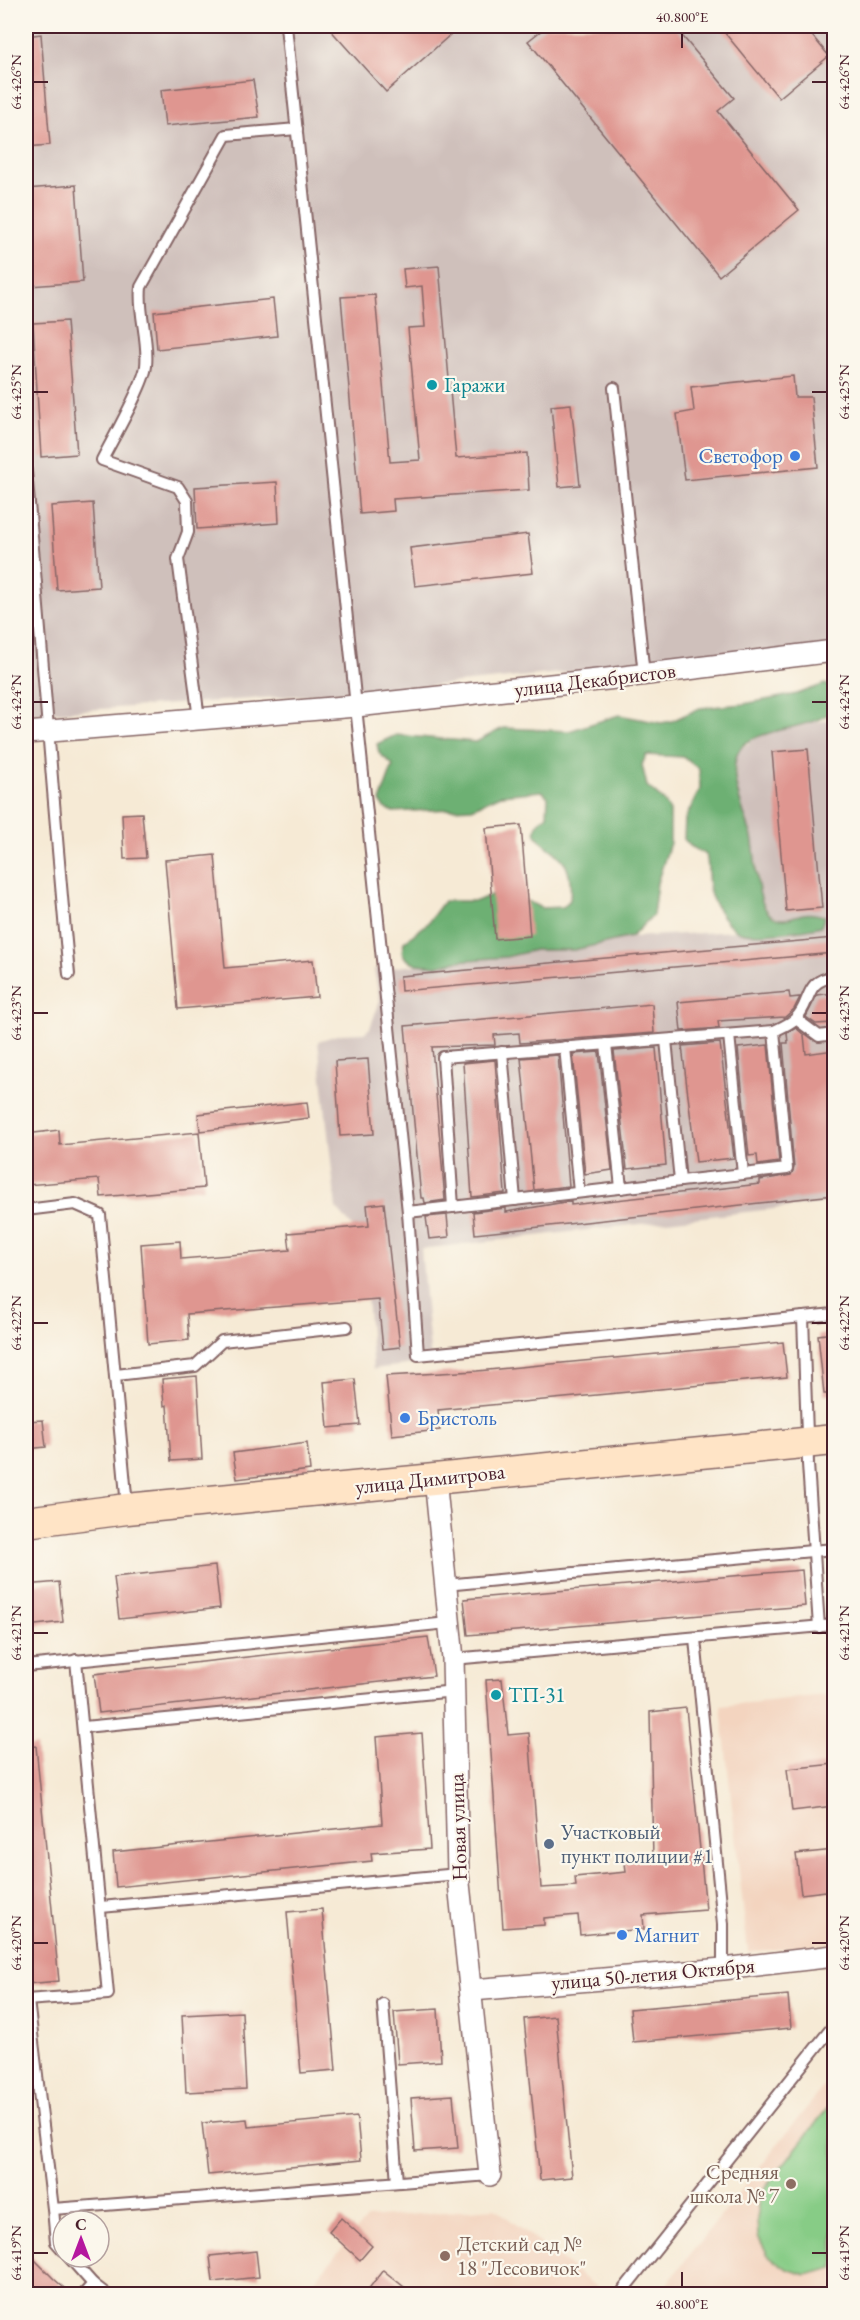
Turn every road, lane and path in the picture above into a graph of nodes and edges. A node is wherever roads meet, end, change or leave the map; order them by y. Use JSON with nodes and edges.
{"nodes":[{"id":1,"x":286,"y":26,"type":"edge"},
{"id":2,"x":297,"y":129,"type":"junction"},
{"id":3,"x":614,"y":388,"type":"dead end"},
{"id":4,"x":26,"y":471,"type":"edge"},
{"id":5,"x":834,"y":651,"type":"edge"},
{"id":6,"x":644,"y":675,"type":"junction"},
{"id":7,"x":356,"y":706,"type":"junction"},
{"id":8,"x":199,"y":719,"type":"junction"},
{"id":9,"x":49,"y":731,"type":"junction"},
{"id":10,"x":26,"y":733,"type":"edge"},
{"id":11,"x":69,"y":974,"type":"dead end"},
{"id":12,"x":834,"y":977,"type":"edge"},
{"id":13,"x":796,"y":1019,"type":"junction"},
{"id":14,"x":774,"y":1031,"type":"junction"},
{"id":15,"x":834,"y":1034,"type":"edge"},
{"id":16,"x":729,"y":1035,"type":"junction"},
{"id":17,"x":666,"y":1040,"type":"junction"},
{"id":18,"x":606,"y":1044,"type":"junction"},
{"id":19,"x":565,"y":1047,"type":"junction"},
{"id":20,"x":502,"y":1052,"type":"junction"},
{"id":21,"x":743,"y":1174,"type":"junction"},
{"id":22,"x":681,"y":1181,"type":"junction"},
{"id":23,"x":621,"y":1188,"type":"junction"},
{"id":24,"x":579,"y":1192,"type":"junction"},
{"id":25,"x":515,"y":1200,"type":"junction"},
{"id":26,"x":453,"y":1207,"type":"junction"},
{"id":27,"x":26,"y":1210,"type":"edge"},
{"id":28,"x":408,"y":1212,"type":"junction"},
{"id":29,"x":834,"y":1314,"type":"edge"},
{"id":30,"x":803,"y":1317,"type":"junction"},
{"id":31,"x":347,"y":1327,"type":"dead end"},
{"id":32,"x":116,"y":1375,"type":"junction"},
{"id":33,"x":822,"y":1442,"type":"edge"},
{"id":34,"x":435,"y":1478,"type":"junction"},
{"id":35,"x":127,"y":1509,"type":"junction"},
{"id":36,"x":26,"y":1522,"type":"edge"},
{"id":37,"x":834,"y":1548,"type":"edge"},
{"id":38,"x":814,"y":1550,"type":"junction"},
{"id":39,"x":445,"y":1585,"type":"junction"},
{"id":40,"x":448,"y":1623,"type":"junction"},
{"id":41,"x":834,"y":1625,"type":"edge"},
{"id":42,"x":819,"y":1627,"type":"junction"},
{"id":43,"x":694,"y":1639,"type":"junction"},
{"id":44,"x":453,"y":1659,"type":"junction"},
{"id":45,"x":76,"y":1660,"type":"junction"},
{"id":46,"x":26,"y":1665,"type":"edge"},
{"id":47,"x":454,"y":1691,"type":"junction"},
{"id":48,"x":84,"y":1727,"type":"junction"},
{"id":49,"x":458,"y":1874,"type":"junction"},
{"id":50,"x":101,"y":1907,"type":"junction"},
{"id":51,"x":834,"y":1956,"type":"edge"},
{"id":52,"x":723,"y":1969,"type":"junction"},
{"id":53,"x":472,"y":1990,"type":"junction"},
{"id":54,"x":27,"y":2000,"type":"edge"},
{"id":55,"x":383,"y":2004,"type":"dead end"},
{"id":56,"x":834,"y":2025,"type":"edge"},
{"id":57,"x":490,"y":2175,"type":"joint"},
{"id":58,"x":396,"y":2182,"type":"junction"},
{"id":59,"x":53,"y":2209,"type":"joint"},
{"id":60,"x":80,"y":2269,"type":"edge"},
{"id":61,"x":93,"y":2284,"type":"junction"},
{"id":62,"x":624,"y":2289,"type":"dead end"},
{"id":63,"x":84,"y":2295,"type":"edge"},
{"id":64,"x":106,"y":2295,"type":"edge"}],
"edges":[{"from":1,"to":2,"type":"lane"},
{"from":2,"to":7,"type":"lane"},
{"from":2,"to":8,"type":"lane"},
{"from":3,"to":6,"type":"lane"},
{"from":4,"to":9,"type":"lane"},
{"from":5,"to":6,"type":"street","name":"улица Декабристов"},
{"from":6,"to":7,"type":"street","name":"улица Декабристов"},
{"from":7,"to":8,"type":"street","name":"улица Декабристов"},
{"from":7,"to":28,"type":"lane"},
{"from":8,"to":9,"type":"street","name":"улица Декабристов"},
{"from":9,"to":10,"type":"street"},
{"from":9,"to":11,"type":"lane"},
{"from":12,"to":13,"type":"lane"},
{"from":13,"to":14,"type":"lane"},
{"from":13,"to":15,"type":"lane"},
{"from":14,"to":16,"type":"lane"},
{"from":14,"to":21,"type":"lane"},
{"from":16,"to":17,"type":"lane"},
{"from":16,"to":21,"type":"lane"},
{"from":17,"to":18,"type":"lane"},
{"from":17,"to":22,"type":"lane"},
{"from":18,"to":19,"type":"lane"},
{"from":18,"to":23,"type":"lane"},
{"from":19,"to":20,"type":"lane"},
{"from":19,"to":24,"type":"lane"},
{"from":20,"to":25,"type":"lane"},
{"from":20,"to":26,"type":"lane"},
{"from":21,"to":22,"type":"lane"},
{"from":22,"to":23,"type":"lane"},
{"from":23,"to":24,"type":"lane"},
{"from":24,"to":25,"type":"lane"},
{"from":25,"to":26,"type":"lane"},
{"from":26,"to":28,"type":"lane"},
{"from":27,"to":32,"type":"lane"},
{"from":28,"to":30,"type":"lane"},
{"from":29,"to":30,"type":"lane"},
{"from":30,"to":33,"type":"lane"},
{"from":31,"to":32,"type":"lane"},
{"from":32,"to":35,"type":"lane"},
{"from":33,"to":34,"type":"street","name":"улица Димитрова"},
{"from":33,"to":38,"type":"lane"},
{"from":34,"to":35,"type":"street","name":"улица Димитрова"},
{"from":34,"to":39,"type":"street","name":"Новая улица"},
{"from":35,"to":36,"type":"street","name":"улица Димитрова"},
{"from":37,"to":38,"type":"lane"},
{"from":38,"to":39,"type":"lane"},
{"from":38,"to":42,"type":"lane"},
{"from":39,"to":40,"type":"street","name":"Новая улица"},
{"from":40,"to":44,"type":"street","name":"Новая улица"},
{"from":40,"to":45,"type":"lane"},
{"from":41,"to":42,"type":"lane"},
{"from":42,"to":43,"type":"lane"},
{"from":43,"to":44,"type":"lane"},
{"from":43,"to":52,"type":"lane"},
{"from":44,"to":47,"type":"street","name":"Новая улица"},
{"from":45,"to":46,"type":"lane"},
{"from":45,"to":48,"type":"lane"},
{"from":47,"to":48,"type":"lane"},
{"from":47,"to":49,"type":"street","name":"Новая улица"},
{"from":48,"to":50,"type":"lane"},
{"from":49,"to":50,"type":"lane"},
{"from":49,"to":53,"type":"street","name":"Новая улица"},
{"from":50,"to":54,"type":"lane"},
{"from":51,"to":52,"type":"street","name":"улица 50-летия Октября"},
{"from":52,"to":53,"type":"street","name":"улица 50-летия Октября"},
{"from":53,"to":57,"type":"street","name":"Новая улица"},
{"from":54,"to":59,"type":"lane"},
{"from":55,"to":58,"type":"lane"},
{"from":56,"to":62,"type":"lane"},
{"from":57,"to":58,"type":"lane"},
{"from":58,"to":59,"type":"lane"},
{"from":60,"to":61,"type":"lane"},
{"from":61,"to":63,"type":"lane"},
{"from":61,"to":64,"type":"lane"}]}
